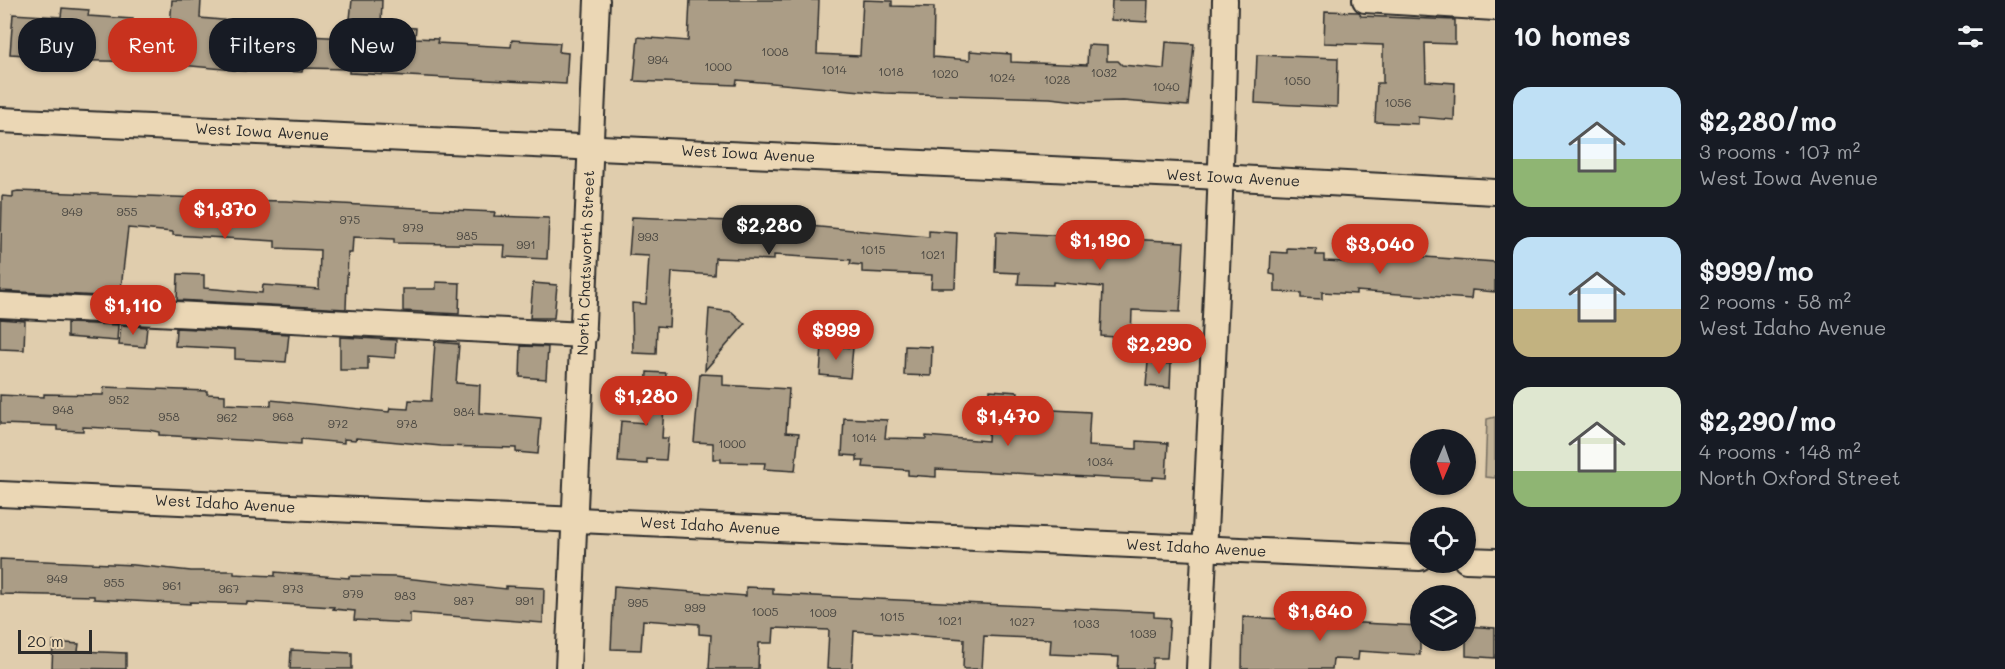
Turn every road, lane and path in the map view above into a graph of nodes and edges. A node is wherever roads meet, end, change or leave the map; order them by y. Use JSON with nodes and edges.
{"nodes":[{"id":1,"x":597,"y":0,"type":"edge"},
{"id":2,"x":1225,"y":0,"type":"edge"},
{"id":3,"x":1365,"y":0,"type":"edge"},
{"id":4,"x":1495,"y":8,"type":"edge"},
{"id":5,"x":0,"y":120,"type":"edge"},
{"id":6,"x":590,"y":147,"type":"junction"},
{"id":7,"x":1222,"y":177,"type":"junction"},
{"id":8,"x":1495,"y":192,"type":"edge"},
{"id":9,"x":0,"y":305,"type":"edge"},
{"id":10,"x":584,"y":335,"type":"junction"},
{"id":11,"x":0,"y":494,"type":"edge"},
{"id":12,"x":574,"y":519,"type":"junction"},
{"id":13,"x":1204,"y":548,"type":"junction"},
{"id":14,"x":1410,"y":558,"type":"edge"},
{"id":15,"x":1476,"y":560,"type":"edge"},
{"id":16,"x":1495,"y":561,"type":"edge"},
{"id":17,"x":568,"y":669,"type":"edge"},
{"id":18,"x":1199,"y":669,"type":"edge"}],
"edges":[{"from":1,"to":6,"type":"street","name":"North Chatsworth Street"},
{"from":2,"to":7,"type":"street"},
{"from":3,"to":4,"type":"street"},
{"from":5,"to":6,"type":"street","name":"West Iowa Avenue"},
{"from":6,"to":7,"type":"street","name":"West Iowa Avenue"},
{"from":6,"to":10,"type":"street","name":"North Chatsworth Street"},
{"from":7,"to":8,"type":"street","name":"West Iowa Avenue"},
{"from":7,"to":13,"type":"street"},
{"from":9,"to":10,"type":"street"},
{"from":10,"to":12,"type":"street","name":"North Chatsworth Street"},
{"from":11,"to":12,"type":"street","name":"West Idaho Avenue"},
{"from":12,"to":13,"type":"street","name":"West Idaho Avenue"},
{"from":12,"to":17,"type":"street","name":"North Chatsworth Street"},
{"from":13,"to":14,"type":"street","name":"West Idaho Avenue"},
{"from":13,"to":18,"type":"street"},
{"from":15,"to":16,"type":"street"}]}
